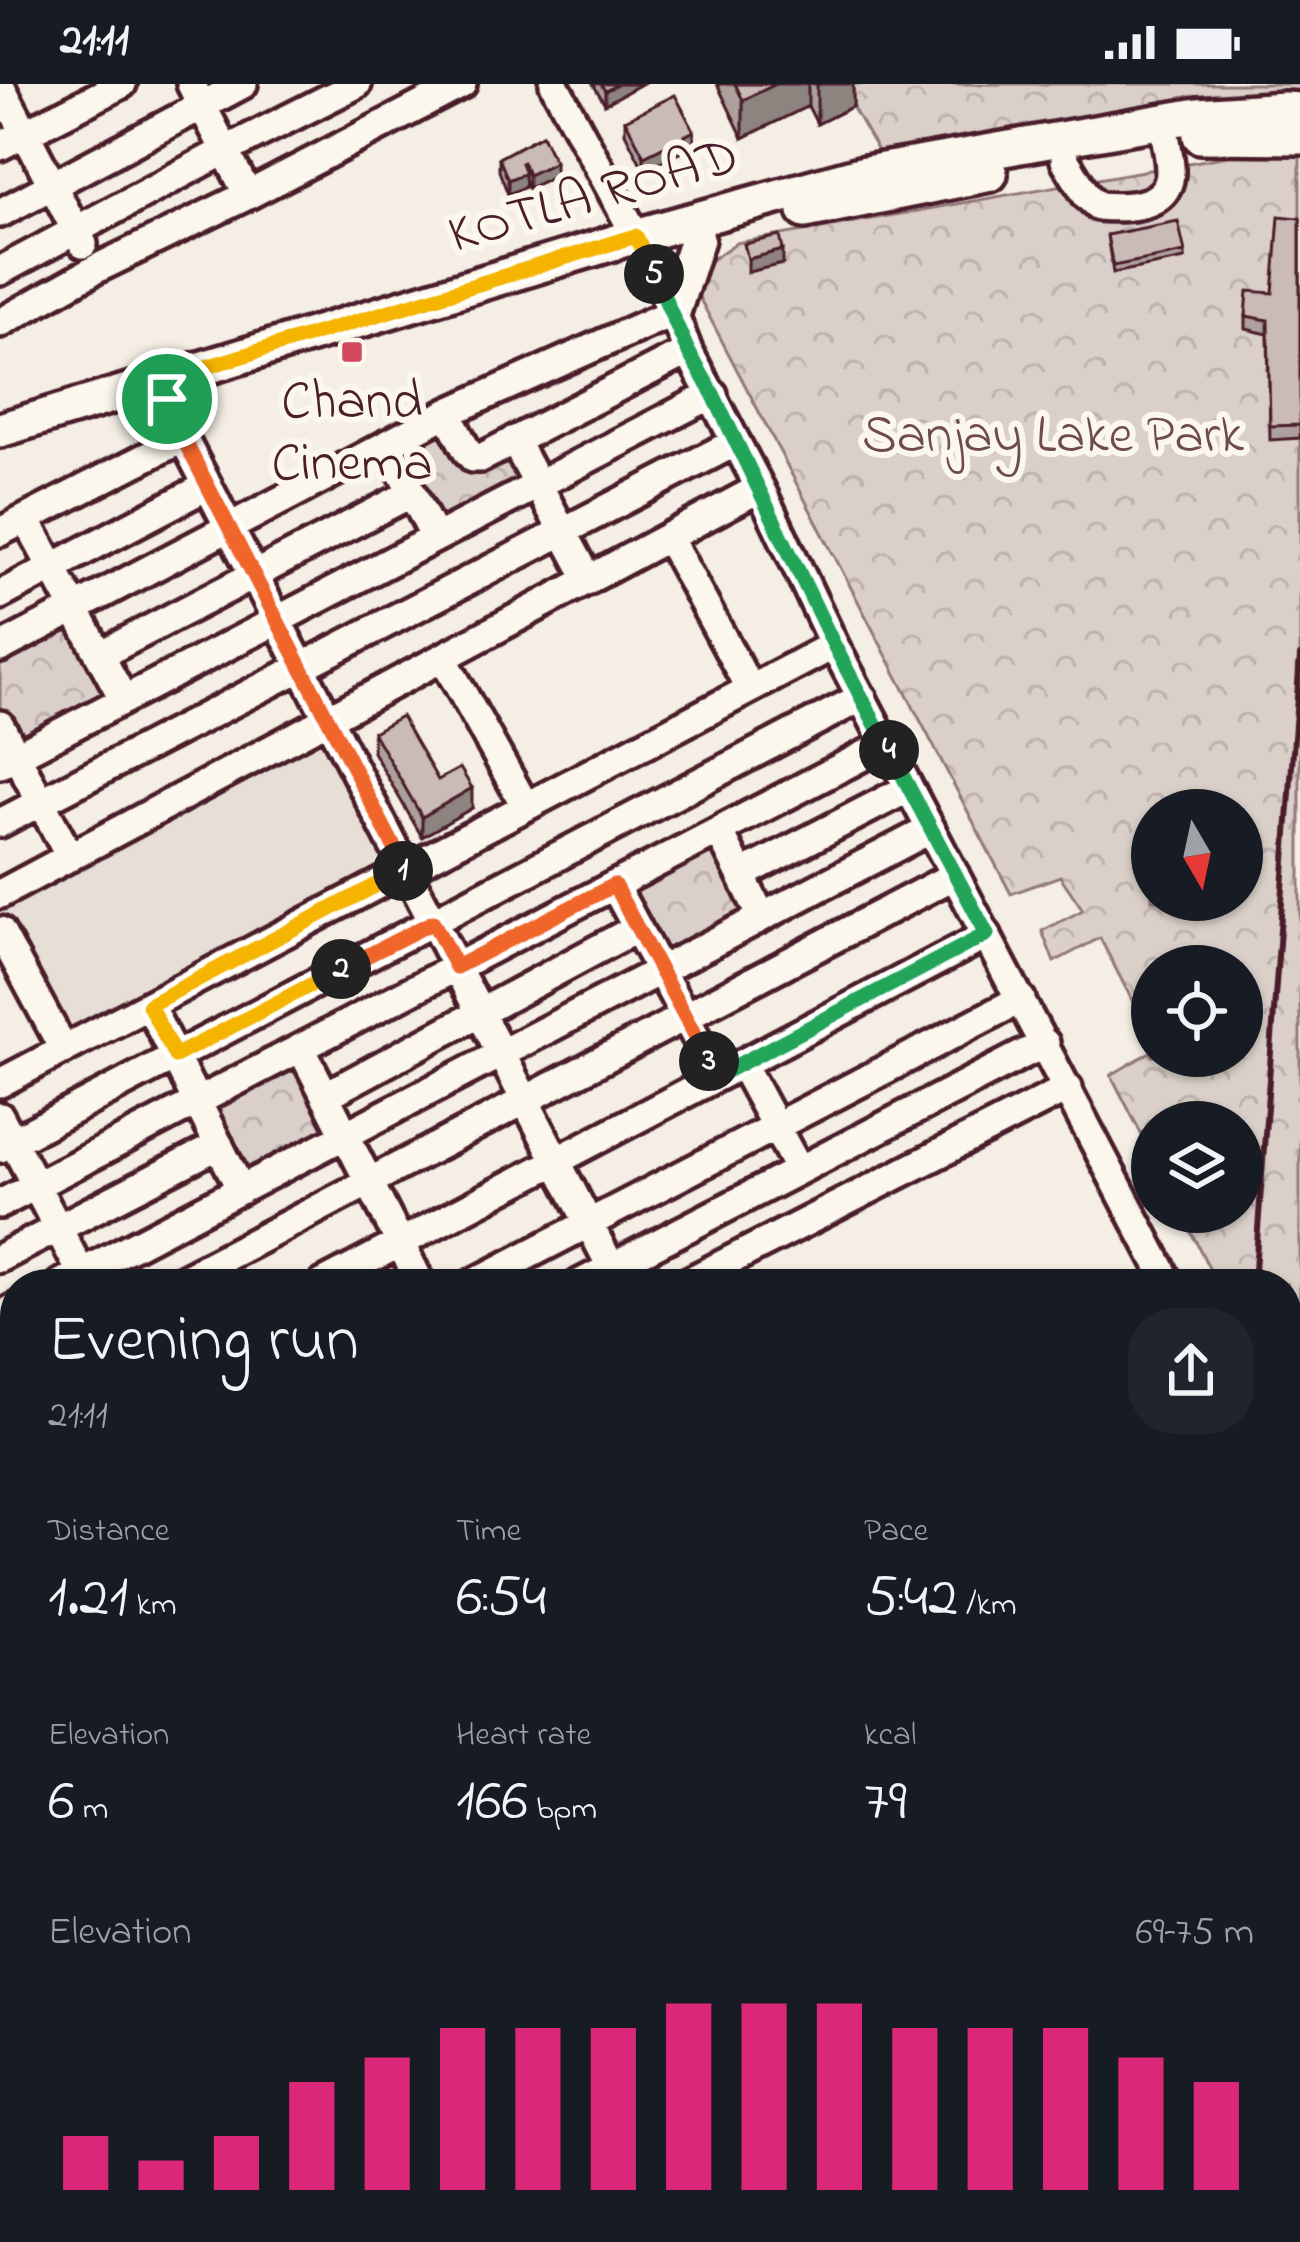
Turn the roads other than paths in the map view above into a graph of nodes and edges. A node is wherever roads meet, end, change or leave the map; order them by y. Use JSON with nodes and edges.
{"nodes":[{"id":1,"x":122,"y":84,"type":"edge"},
{"id":2,"x":243,"y":84,"type":"edge"},
{"id":3,"x":357,"y":84,"type":"edge"},
{"id":4,"x":461,"y":84,"type":"edge"},
{"id":5,"x":554,"y":84,"type":"edge"},
{"id":6,"x":7,"y":90,"type":"edge"},
{"id":7,"x":196,"y":95,"type":"edge"},
{"id":8,"x":1300,"y":110,"type":"edge"},
{"id":9,"x":1300,"y":137,"type":"edge"},
{"id":10,"x":12,"y":139,"type":"edge"},
{"id":11,"x":1166,"y":140,"type":"junction"},
{"id":12,"x":226,"y":150,"type":"junction"},
{"id":13,"x":1065,"y":160,"type":"junction"},
{"id":14,"x":52,"y":185,"type":"junction"},
{"id":15,"x":248,"y":195,"type":"junction"},
{"id":16,"x":0,"y":213,"type":"edge"},
{"id":17,"x":76,"y":232,"type":"junction"},
{"id":18,"x":697,"y":239,"type":"junction"},
{"id":19,"x":640,"y":245,"type":"junction"},
{"id":20,"x":96,"y":269,"type":"junction"},
{"id":21,"x":0,"y":271,"type":"edge"},
{"id":22,"x":673,"y":312,"type":"junction"},
{"id":23,"x":0,"y":323,"type":"edge"},
{"id":24,"x":688,"y":351,"type":"junction"},
{"id":25,"x":164,"y":390,"type":"junction"},
{"id":26,"x":713,"y":394,"type":"junction"},
{"id":27,"x":447,"y":413,"type":"junction"},
{"id":28,"x":0,"y":430,"type":"edge"},
{"id":29,"x":183,"y":438,"type":"junction"},
{"id":30,"x":514,"y":440,"type":"junction"},
{"id":31,"x":736,"y":442,"type":"junction"},
{"id":32,"x":387,"y":444,"type":"junction"},
{"id":33,"x":0,"y":452,"type":"edge"},
{"id":34,"x":538,"y":484,"type":"junction"},
{"id":35,"x":207,"y":486,"type":"junction"},
{"id":36,"x":760,"y":488,"type":"junction"},
{"id":37,"x":412,"y":493,"type":"junction"},
{"id":38,"x":26,"y":519,"type":"junction"},
{"id":39,"x":229,"y":528,"type":"junction"},
{"id":40,"x":562,"y":530,"type":"junction"},
{"id":41,"x":0,"y":532,"type":"edge"},
{"id":42,"x":668,"y":537,"type":"junction"},
{"id":43,"x":435,"y":538,"type":"junction"},
{"id":44,"x":52,"y":567,"type":"junction"},
{"id":45,"x":253,"y":575,"type":"junction"},
{"id":46,"x":589,"y":580,"type":"junction"},
{"id":47,"x":0,"y":595,"type":"edge"},
{"id":48,"x":75,"y":608,"type":"junction"},
{"id":49,"x":277,"y":620,"type":"junction"},
{"id":50,"x":834,"y":645,"type":"junction"},
{"id":51,"x":0,"y":648,"type":"edge"},
{"id":52,"x":100,"y":655,"type":"junction"},
{"id":53,"x":443,"y":658,"type":"junction"},
{"id":54,"x":300,"y":666,"type":"junction"},
{"id":55,"x":750,"y":689,"type":"junction"},
{"id":56,"x":862,"y":698,"type":"junction"},
{"id":57,"x":124,"y":700,"type":"junction"},
{"id":58,"x":328,"y":719,"type":"junction"},
{"id":59,"x":0,"y":725,"type":"edge"},
{"id":60,"x":886,"y":744,"type":"junction"},
{"id":61,"x":8,"y":760,"type":"edge"},
{"id":62,"x":909,"y":788,"type":"junction"},
{"id":63,"x":40,"y":802,"type":"junction"},
{"id":64,"x":526,"y":807,"type":"junction"},
{"id":65,"x":0,"y":823,"type":"edge"},
{"id":66,"x":931,"y":829,"type":"junction"},
{"id":67,"x":719,"y":831,"type":"junction"},
{"id":68,"x":70,"y":857,"type":"junction"},
{"id":69,"x":406,"y":870,"type":"junction"},
{"id":70,"x":741,"y":874,"type":"junction"},
{"id":71,"x":956,"y":875,"type":"junction"},
{"id":72,"x":614,"y":885,"type":"junction"},
{"id":73,"x":0,"y":894,"type":"edge"},
{"id":74,"x":762,"y":917,"type":"junction"},
{"id":75,"x":433,"y":922,"type":"junction"},
{"id":76,"x":638,"y":928,"type":"junction"},
{"id":77,"x":0,"y":931,"type":"edge"},
{"id":78,"x":987,"y":934,"type":"junction"},
{"id":79,"x":456,"y":967,"type":"junction"},
{"id":80,"x":660,"y":970,"type":"junction"},
{"id":81,"x":1021,"y":998,"type":"junction"},
{"id":82,"x":149,"y":1005,"type":"junction"},
{"id":83,"x":480,"y":1012,"type":"junction"},
{"id":84,"x":685,"y":1016,"type":"junction"},
{"id":85,"x":1045,"y":1043,"type":"junction"},
{"id":86,"x":301,"y":1048,"type":"junction"},
{"id":87,"x":64,"y":1050,"type":"junction"},
{"id":88,"x":501,"y":1054,"type":"junction"},
{"id":89,"x":175,"y":1056,"type":"junction"},
{"id":90,"x":729,"y":1070,"type":"junction"},
{"id":91,"x":0,"y":1083,"type":"edge"},
{"id":92,"x":1068,"y":1088,"type":"junction"},
{"id":93,"x":325,"y":1096,"type":"junction"},
{"id":94,"x":525,"y":1100,"type":"junction"},
{"id":95,"x":197,"y":1102,"type":"junction"},
{"id":96,"x":775,"y":1126,"type":"junction"},
{"id":97,"x":4,"y":1135,"type":"edge"},
{"id":98,"x":345,"y":1136,"type":"junction"},
{"id":99,"x":219,"y":1144,"type":"junction"},
{"id":100,"x":557,"y":1161,"type":"junction"},
{"id":101,"x":799,"y":1170,"type":"junction"},
{"id":102,"x":368,"y":1182,"type":"junction"},
{"id":103,"x":36,"y":1186,"type":"junction"},
{"id":104,"x":241,"y":1190,"type":"junction"},
{"id":105,"x":0,"y":1204,"type":"edge"},
{"id":106,"x":589,"y":1223,"type":"junction"},
{"id":107,"x":58,"y":1228,"type":"junction"},
{"id":108,"x":399,"y":1244,"type":"junction"},
{"id":109,"x":0,"y":1258,"type":"edge"},
{"id":110,"x":72,"y":1269,"type":"edge"},
{"id":111,"x":96,"y":1269,"type":"edge"},
{"id":112,"x":202,"y":1269,"type":"edge"},
{"id":113,"x":351,"y":1269,"type":"edge"},
{"id":114,"x":413,"y":1269,"type":"edge"},
{"id":115,"x":501,"y":1269,"type":"edge"},
{"id":116,"x":612,"y":1269,"type":"edge"},
{"id":117,"x":628,"y":1269,"type":"edge"},
{"id":118,"x":713,"y":1269,"type":"edge"},
{"id":119,"x":1161,"y":1269,"type":"edge"}],
"edges":[{"from":1,"to":10,"type":"street"},
{"from":2,"to":7,"type":"street"},
{"from":3,"to":12,"type":"street"},
{"from":4,"to":15,"type":"street"},
{"from":5,"to":19,"type":"street"},
{"from":6,"to":10,"type":"street"},
{"from":7,"to":12,"type":"street"},
{"from":7,"to":14,"type":"street"},
{"from":8,"to":19,"type":"main road","name":"KOTLA ROAD"},
{"from":9,"to":11,"type":"main road","name":"KOTLA ROAD"},
{"from":10,"to":14,"type":"street"},
{"from":11,"to":13,"type":"main road","name":"KOTLA ROAD"},
{"from":11,"to":13,"type":"street"},
{"from":12,"to":15,"type":"street"},
{"from":12,"to":17,"type":"street"},
{"from":13,"to":18,"type":"main road","name":"KOTLA ROAD"},
{"from":14,"to":16,"type":"street"},
{"from":14,"to":17,"type":"street"},
{"from":15,"to":20,"type":"street"},
{"from":17,"to":20,"type":"street"},
{"from":17,"to":21,"type":"street"},
{"from":18,"to":19,"type":"main road","name":"KOTLA ROAD"},
{"from":18,"to":22,"type":"main road"},
{"from":19,"to":22,"type":"street"},
{"from":19,"to":25,"type":"main road","name":"KOTLA ROAD"},
{"from":20,"to":23,"type":"street"},
{"from":22,"to":24,"type":"street"},
{"from":22,"to":27,"type":"street"},
{"from":24,"to":26,"type":"street"},
{"from":24,"to":30,"type":"street"},
{"from":25,"to":28,"type":"main road","name":"KOTLA ROAD"},
{"from":25,"to":29,"type":"street"},
{"from":25,"to":33,"type":"main road","name":"KOTLA ROAD"},
{"from":26,"to":31,"type":"street"},
{"from":26,"to":34,"type":"street"},
{"from":27,"to":30,"type":"street"},
{"from":27,"to":32,"type":"street"},
{"from":29,"to":35,"type":"street"},
{"from":29,"to":38,"type":"street"},
{"from":30,"to":34,"type":"street"},
{"from":31,"to":36,"type":"street"},
{"from":31,"to":40,"type":"street"},
{"from":32,"to":37,"type":"street"},
{"from":32,"to":39,"type":"street"},
{"from":34,"to":40,"type":"street"},
{"from":34,"to":43,"type":"street"},
{"from":35,"to":39,"type":"street"},
{"from":35,"to":44,"type":"street"},
{"from":36,"to":42,"type":"street"},
{"from":36,"to":50,"type":"street"},
{"from":37,"to":43,"type":"street"},
{"from":37,"to":45,"type":"street"},
{"from":38,"to":41,"type":"street"},
{"from":38,"to":44,"type":"street"},
{"from":39,"to":45,"type":"street"},
{"from":39,"to":48,"type":"street"},
{"from":40,"to":46,"type":"street"},
{"from":40,"to":54,"type":"street"},
{"from":42,"to":46,"type":"street"},
{"from":42,"to":55,"type":"street"},
{"from":43,"to":49,"type":"street"},
{"from":44,"to":47,"type":"street"},
{"from":44,"to":48,"type":"street"},
{"from":45,"to":49,"type":"street"},
{"from":45,"to":52,"type":"street"},
{"from":46,"to":53,"type":"street"},
{"from":48,"to":51,"type":"street"},
{"from":48,"to":52,"type":"street"},
{"from":49,"to":54,"type":"street"},
{"from":49,"to":57,"type":"street"},
{"from":50,"to":55,"type":"street"},
{"from":50,"to":56,"type":"street"},
{"from":52,"to":57,"type":"street"},
{"from":53,"to":58,"type":"street"},
{"from":53,"to":64,"type":"street"},
{"from":54,"to":58,"type":"street"},
{"from":54,"to":63,"type":"street"},
{"from":55,"to":64,"type":"street"},
{"from":56,"to":60,"type":"street"},
{"from":56,"to":75,"type":"street"},
{"from":57,"to":61,"type":"street"},
{"from":58,"to":68,"type":"street"},
{"from":58,"to":69,"type":"street"},
{"from":59,"to":61,"type":"street"},
{"from":60,"to":62,"type":"street"},
{"from":60,"to":67,"type":"street"},
{"from":61,"to":63,"type":"street"},
{"from":62,"to":66,"type":"street"},
{"from":62,"to":70,"type":"street"},
{"from":63,"to":65,"type":"street"},
{"from":63,"to":68,"type":"street"},
{"from":64,"to":69,"type":"street"},
{"from":66,"to":71,"type":"street"},
{"from":66,"to":74,"type":"street"},
{"from":67,"to":70,"type":"street"},
{"from":67,"to":72,"type":"street"},
{"from":68,"to":73,"type":"street"},
{"from":69,"to":75,"type":"street"},
{"from":69,"to":82,"type":"street"},
{"from":70,"to":74,"type":"street"},
{"from":71,"to":78,"type":"street"},
{"from":71,"to":84,"type":"street"},
{"from":72,"to":76,"type":"street"},
{"from":72,"to":79,"type":"street"},
{"from":74,"to":80,"type":"street"},
{"from":75,"to":79,"type":"street"},
{"from":75,"to":89,"type":"street"},
{"from":76,"to":80,"type":"street"},
{"from":76,"to":83,"type":"street"},
{"from":77,"to":87,"type":"street"},
{"from":78,"to":81,"type":"street"},
{"from":78,"to":90,"type":"street"},
{"from":79,"to":83,"type":"street"},
{"from":79,"to":86,"type":"street"},
{"from":80,"to":84,"type":"street"},
{"from":80,"to":88,"type":"street"},
{"from":81,"to":85,"type":"street"},
{"from":81,"to":96,"type":"street"},
{"from":82,"to":87,"type":"street"},
{"from":82,"to":89,"type":"street"},
{"from":83,"to":88,"type":"street"},
{"from":83,"to":93,"type":"street"},
{"from":84,"to":90,"type":"street"},
{"from":84,"to":94,"type":"street"},
{"from":85,"to":92,"type":"street"},
{"from":85,"to":101,"type":"street"},
{"from":86,"to":93,"type":"street"},
{"from":86,"to":95,"type":"street"},
{"from":87,"to":91,"type":"street"},
{"from":88,"to":94,"type":"street"},
{"from":88,"to":98,"type":"street"},
{"from":89,"to":95,"type":"street"},
{"from":89,"to":97,"type":"street"},
{"from":90,"to":96,"type":"street"},
{"from":90,"to":100,"type":"street"},
{"from":92,"to":118,"type":"street"},
{"from":92,"to":119,"type":"street"},
{"from":93,"to":98,"type":"street"},
{"from":94,"to":100,"type":"street"},
{"from":94,"to":102,"type":"street"},
{"from":95,"to":99,"type":"street"},
{"from":95,"to":103,"type":"street"},
{"from":96,"to":101,"type":"street"},
{"from":96,"to":106,"type":"street"},
{"from":97,"to":103,"type":"street"},
{"from":98,"to":102,"type":"street"},
{"from":98,"to":104,"type":"street"},
{"from":99,"to":104,"type":"street"},
{"from":99,"to":107,"type":"street"},
{"from":100,"to":106,"type":"street"},
{"from":100,"to":108,"type":"street"},
{"from":101,"to":117,"type":"street"},
{"from":102,"to":108,"type":"street"},
{"from":102,"to":112,"type":"street"},
{"from":103,"to":105,"type":"street"},
{"from":103,"to":107,"type":"street"},
{"from":104,"to":111,"type":"street"},
{"from":106,"to":115,"type":"street"},
{"from":106,"to":116,"type":"street"},
{"from":107,"to":109,"type":"street"},
{"from":107,"to":110,"type":"street"},
{"from":108,"to":113,"type":"street"},
{"from":108,"to":114,"type":"street"}]}
